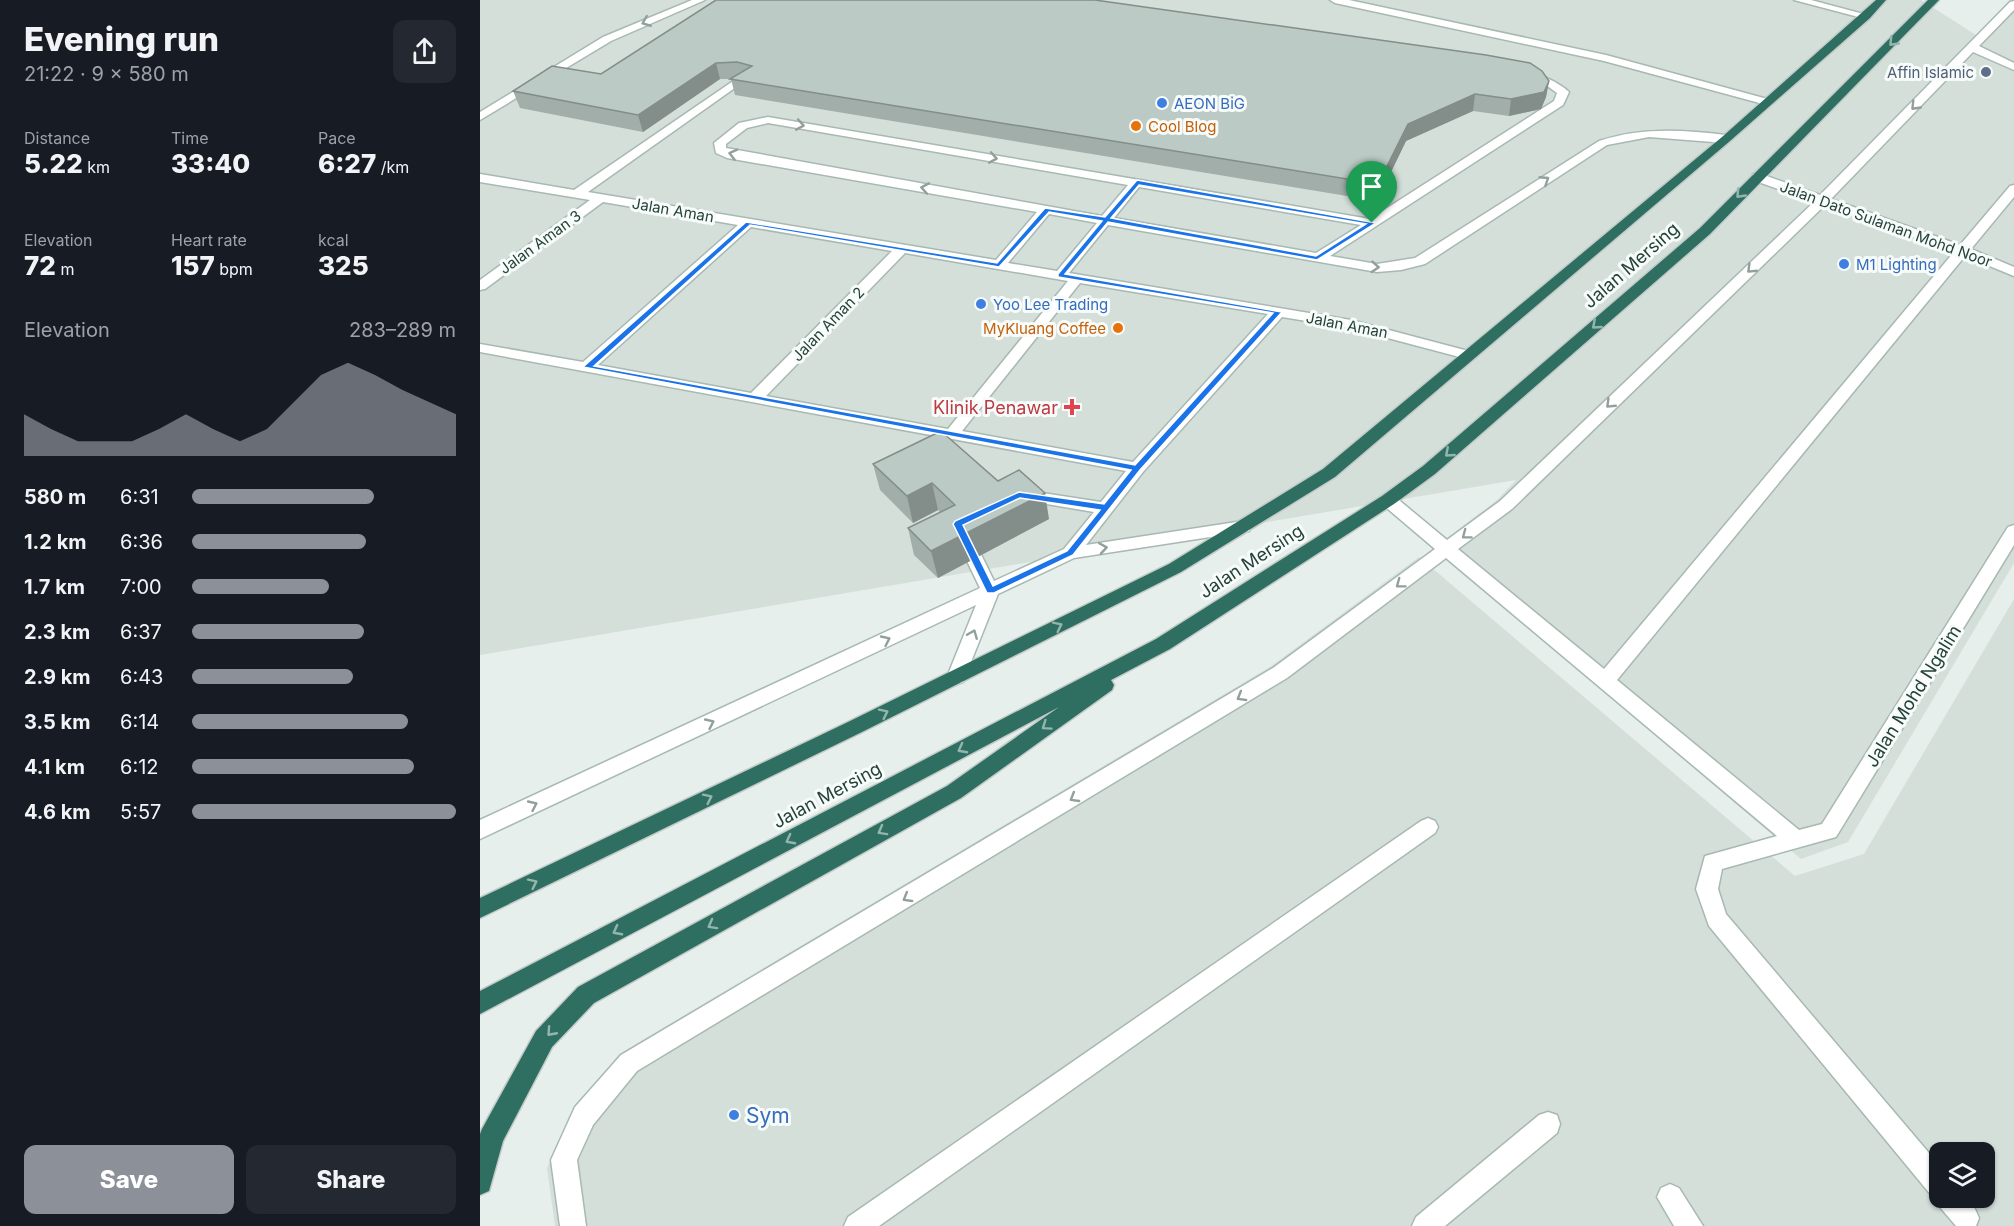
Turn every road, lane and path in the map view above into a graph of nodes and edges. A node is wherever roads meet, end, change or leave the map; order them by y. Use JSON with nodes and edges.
{"nodes":[{"id":1,"x":700,"y":0,"type":"edge"},
{"id":2,"x":1335,"y":0,"type":"edge"},
{"id":3,"x":1799,"y":0,"type":"edge"},
{"id":4,"x":1881,"y":0,"type":"edge"},
{"id":5,"x":1934,"y":0,"type":"edge"},
{"id":6,"x":2014,"y":4,"type":"edge"},
{"id":7,"x":1866,"y":16,"type":"junction"},
{"id":8,"x":1972,"y":47,"type":"junction"},
{"id":9,"x":2014,"y":67,"type":"edge"},
{"id":10,"x":1520,"y":72,"type":"edge"},
{"id":11,"x":742,"y":78,"type":"edge"},
{"id":12,"x":1767,"y":102,"type":"junction"},
{"id":13,"x":480,"y":117,"type":"edge"},
{"id":14,"x":1726,"y":140,"type":"junction"},
{"id":15,"x":1757,"y":177,"type":"junction"},
{"id":16,"x":480,"y":178,"type":"edge"},
{"id":17,"x":1137,"y":182,"type":"junction"},
{"id":18,"x":2014,"y":189,"type":"edge"},
{"id":19,"x":577,"y":194,"type":"junction"},
{"id":20,"x":601,"y":198,"type":"junction"},
{"id":21,"x":1823,"y":200,"type":"junction"},
{"id":22,"x":1047,"y":209,"type":"junction"},
{"id":23,"x":1107,"y":219,"type":"junction"},
{"id":24,"x":748,"y":223,"type":"junction"},
{"id":25,"x":1372,"y":223,"type":"junction"},
{"id":26,"x":902,"y":249,"type":"junction"},
{"id":27,"x":1961,"y":250,"type":"junction"},
{"id":28,"x":1317,"y":258,"type":"junction"},
{"id":29,"x":999,"y":265,"type":"junction"},
{"id":30,"x":2014,"y":272,"type":"edge"},
{"id":31,"x":1060,"y":275,"type":"junction"},
{"id":32,"x":1077,"y":278,"type":"junction"},
{"id":33,"x":480,"y":286,"type":"edge"},
{"id":34,"x":1278,"y":312,"type":"junction"},
{"id":35,"x":480,"y":348,"type":"edge"},
{"id":36,"x":1467,"y":355,"type":"junction"},
{"id":37,"x":587,"y":367,"type":"junction"},
{"id":38,"x":755,"y":398,"type":"junction"},
{"id":39,"x":952,"y":434,"type":"junction"},
{"id":40,"x":1137,"y":468,"type":"junction"},
{"id":41,"x":1009,"y":499,"type":"edge"},
{"id":42,"x":1388,"y":500,"type":"junction"},
{"id":43,"x":1106,"y":508,"type":"junction"},
{"id":44,"x":958,"y":524,"type":"edge"},
{"id":45,"x":1244,"y":527,"type":"junction"},
{"id":46,"x":2012,"y":541,"type":"edge"},
{"id":47,"x":1447,"y":549,"type":"junction"},
{"id":48,"x":1070,"y":553,"type":"junction"},
{"id":49,"x":990,"y":591,"type":"junction"},
{"id":50,"x":1163,"y":644,"type":"junction"},
{"id":51,"x":956,"y":677,"type":"junction"},
{"id":52,"x":1605,"y":681,"type":"junction"},
{"id":53,"x":1428,"y":827,"type":"dead end"},
{"id":54,"x":480,"y":830,"type":"edge"},
{"id":55,"x":1796,"y":840,"type":"junction"},
{"id":56,"x":480,"y":908,"type":"edge"},
{"id":57,"x":480,"y":1003,"type":"edge"},
{"id":58,"x":1548,"y":1124,"type":"dead end"},
{"id":59,"x":1929,"y":1173,"type":"edge"},
{"id":60,"x":480,"y":1182,"type":"edge"},
{"id":61,"x":1670,"y":1197,"type":"dead end"},
{"id":62,"x":1957,"y":1208,"type":"edge"},
{"id":63,"x":1966,"y":1218,"type":"dead end"},
{"id":64,"x":573,"y":1226,"type":"edge"},
{"id":65,"x":857,"y":1226,"type":"edge"},
{"id":66,"x":1425,"y":1226,"type":"edge"},
{"id":67,"x":1690,"y":1226,"type":"edge"}],
"edges":[{"from":1,"to":13,"type":"street","one_way":true},
{"from":2,"to":12,"type":"street"},
{"from":3,"to":7,"type":"street"},
{"from":4,"to":7,"type":"highway","name":"Jalan Mersing"},
{"from":5,"to":15,"type":"highway","name":"Jalan Mersing","one_way":true},
{"from":6,"to":8,"type":"street"},
{"from":7,"to":12,"type":"highway","name":"Jalan Mersing"},
{"from":8,"to":9,"type":"street"},
{"from":8,"to":21,"type":"street","one_way":true},
{"from":10,"to":25,"type":"street"},
{"from":11,"to":19,"type":"street"},
{"from":12,"to":14,"type":"highway","name":"Jalan Mersing"},
{"from":28,"to":14,"type":"street","one_way":true},
{"from":14,"to":36,"type":"highway","name":"Jalan Mersing"},
{"from":15,"to":21,"type":"street","name":"Jalan Dato Sulaman Mohd Noor"},
{"from":15,"to":42,"type":"highway","name":"Jalan Mersing","one_way":true},
{"from":16,"to":19,"type":"street","name":"Jalan Aman"},
{"from":22,"to":17,"type":"street","one_way":true},
{"from":17,"to":23,"type":"street"},
{"from":17,"to":25,"type":"street"},
{"from":18,"to":27,"type":"street"},
{"from":19,"to":20,"type":"street","name":"Jalan Aman"},
{"from":20,"to":24,"type":"street","name":"Jalan Aman"},
{"from":20,"to":33,"type":"street","name":"Jalan Aman 3"},
{"from":21,"to":27,"type":"street","name":"Jalan Dato Sulaman Mohd Noor"},
{"from":21,"to":47,"type":"street","one_way":true},
{"from":22,"to":23,"type":"street"},
{"from":22,"to":29,"type":"street"},
{"from":23,"to":28,"type":"street"},
{"from":23,"to":31,"type":"street"},
{"from":24,"to":26,"type":"street","name":"Jalan Aman"},
{"from":24,"to":37,"type":"street"},
{"from":25,"to":28,"type":"street"},
{"from":26,"to":29,"type":"street","name":"Jalan Aman"},
{"from":26,"to":38,"type":"street","name":"Jalan Aman 2"},
{"from":27,"to":30,"type":"street","name":"Jalan Dato Sulaman Mohd Noor"},
{"from":27,"to":52,"type":"street"},
{"from":29,"to":31,"type":"street","name":"Jalan Aman"},
{"from":31,"to":32,"type":"street","name":"Jalan Aman"},
{"from":32,"to":34,"type":"street","name":"Jalan Aman"},
{"from":32,"to":39,"type":"street"},
{"from":34,"to":36,"type":"street","name":"Jalan Aman"},
{"from":34,"to":40,"type":"street"},
{"from":35,"to":37,"type":"street"},
{"from":36,"to":45,"type":"highway","name":"Jalan Mersing"},
{"from":37,"to":38,"type":"street"},
{"from":38,"to":39,"type":"street"},
{"from":39,"to":40,"type":"street"},
{"from":40,"to":43,"type":"street"},
{"from":41,"to":43,"type":"street"},
{"from":42,"to":47,"type":"street"},
{"from":42,"to":50,"type":"highway","name":"Jalan Mersing"},
{"from":43,"to":48,"type":"street"},
{"from":44,"to":49,"type":"street"},
{"from":48,"to":45,"type":"street","one_way":true},
{"from":51,"to":45,"type":"highway","name":"Jalan Mersing","one_way":true},
{"from":46,"to":55,"type":"street","name":"Jalan Mohd Ngalim"},
{"from":47,"to":52,"type":"street"},
{"from":47,"to":64,"type":"street","one_way":true},
{"from":48,"to":49,"type":"street"},
{"from":51,"to":49,"type":"street","one_way":true},
{"from":54,"to":49,"type":"street","one_way":true},
{"from":50,"to":57,"type":"highway","name":"Jalan Mersing","one_way":true},
{"from":50,"to":60,"type":"highway","one_way":true},
{"from":56,"to":51,"type":"highway","name":"Jalan Mersing","one_way":true},
{"from":52,"to":55,"type":"street"},
{"from":53,"to":65,"type":"street"},
{"from":55,"to":59,"type":"street","name":"Jalan Mohd Ngalim"},
{"from":58,"to":66,"type":"street"},
{"from":61,"to":67,"type":"street"},
{"from":62,"to":63,"type":"street"}]}
